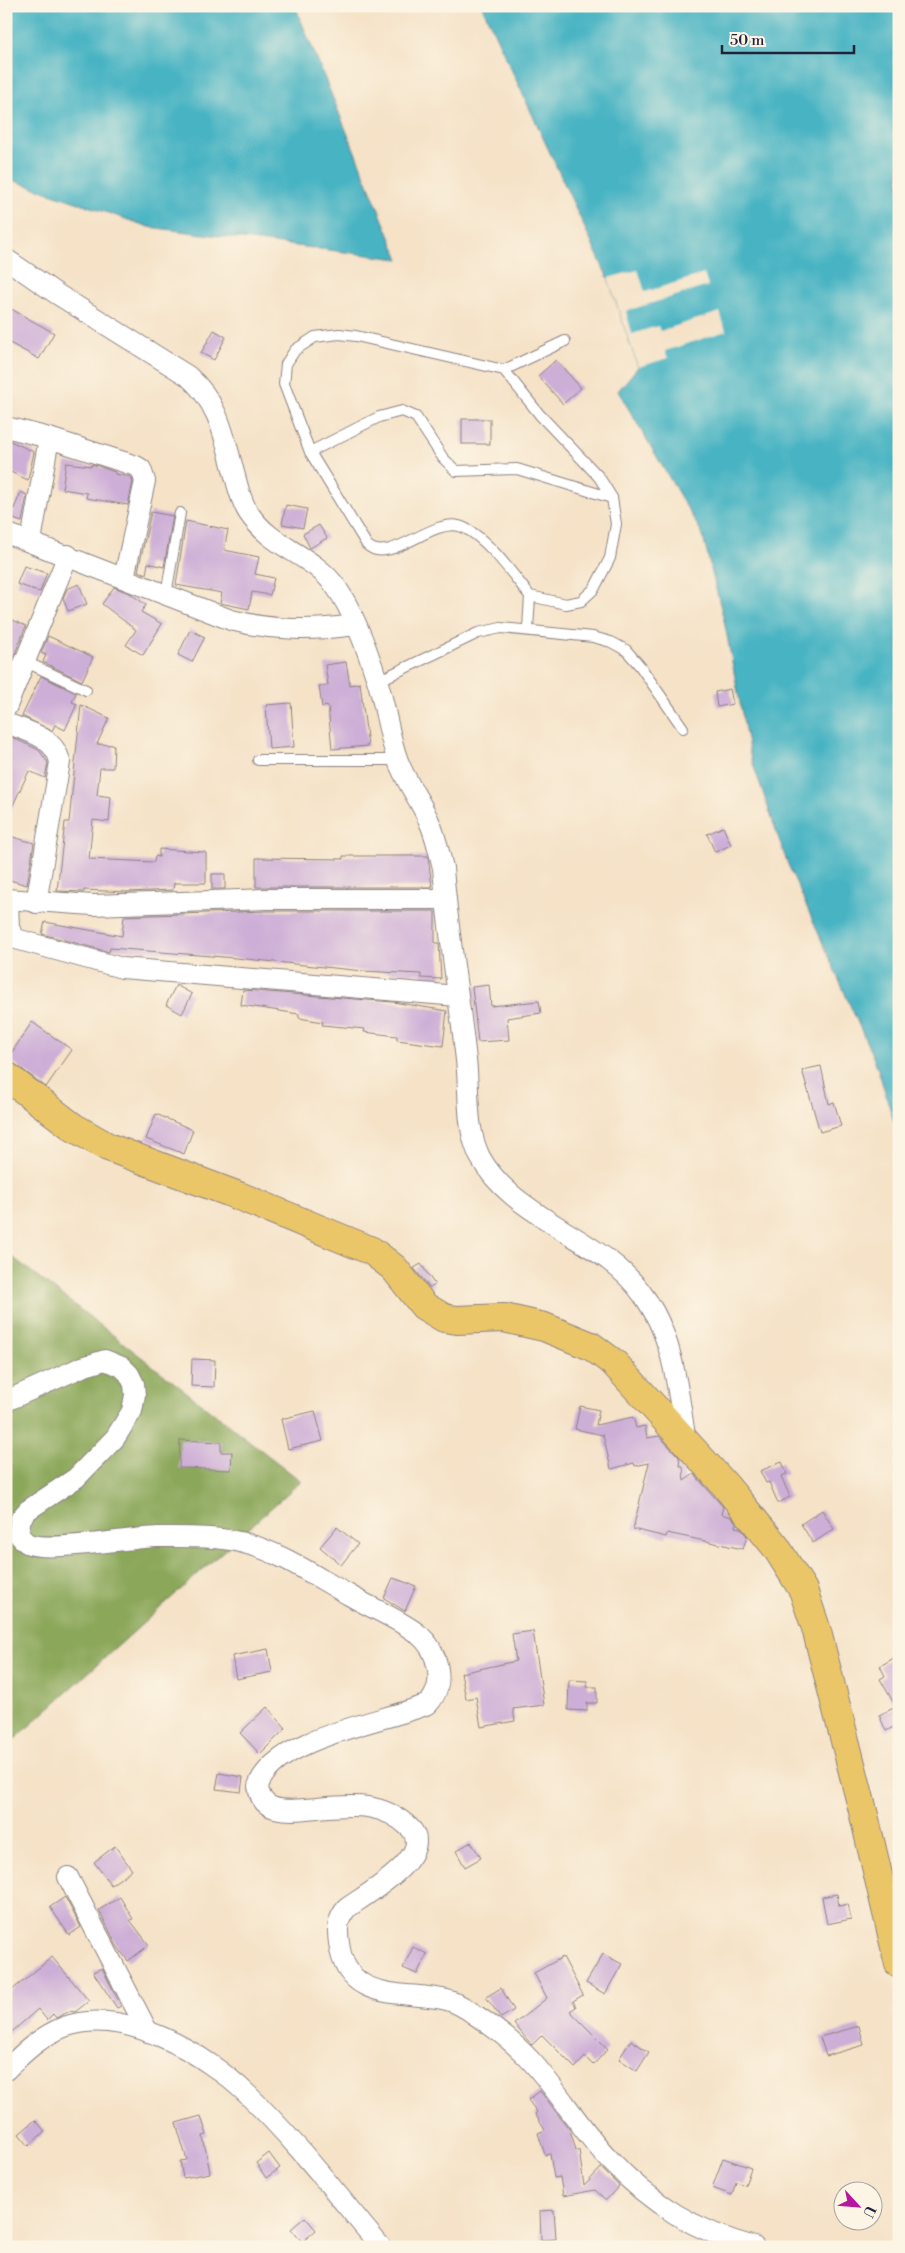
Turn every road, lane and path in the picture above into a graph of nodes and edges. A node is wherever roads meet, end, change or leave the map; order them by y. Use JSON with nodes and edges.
{"nodes":[{"id":1,"x":6,"y":259,"type":"edge"},
{"id":2,"x":565,"y":341,"type":"dead end"},
{"id":3,"x":504,"y":370,"type":"junction"},
{"id":4,"x":6,"y":426,"type":"edge"},
{"id":5,"x":49,"y":438,"type":"junction"},
{"id":6,"x":310,"y":452,"type":"junction"},
{"id":7,"x":612,"y":498,"type":"junction"},
{"id":8,"x":180,"y":513,"type":"dead end"},
{"id":9,"x":6,"y":533,"type":"edge"},
{"id":10,"x":31,"y":541,"type":"junction"},
{"id":11,"x":68,"y":555,"type":"junction"},
{"id":12,"x":124,"y":578,"type":"junction"},
{"id":13,"x":166,"y":595,"type":"junction"},
{"id":14,"x":530,"y":596,"type":"junction"},
{"id":15,"x":355,"y":625,"type":"junction"},
{"id":16,"x":528,"y":629,"type":"junction"},
{"id":17,"x":26,"y":662,"type":"junction"},
{"id":18,"x":378,"y":681,"type":"junction"},
{"id":19,"x":86,"y":690,"type":"dead end"},
{"id":20,"x":6,"y":708,"type":"edge"},
{"id":21,"x":6,"y":723,"type":"edge"},
{"id":22,"x":683,"y":728,"type":"dead end"},
{"id":23,"x":258,"y":760,"type":"dead end"},
{"id":24,"x":398,"y":760,"type":"junction"},
{"id":25,"x":446,"y":898,"type":"junction"},
{"id":26,"x":7,"y":899,"type":"edge"},
{"id":27,"x":36,"y":902,"type":"junction"},
{"id":28,"x":458,"y":996,"type":"junction"},
{"id":29,"x":6,"y":1076,"type":"edge"},
{"id":30,"x":6,"y":1401,"type":"edge"},
{"id":31,"x":686,"y":1442,"type":"junction"},
{"id":32,"x":68,"y":1877,"type":"dead end"},
{"id":33,"x":899,"y":1964,"type":"edge"},
{"id":34,"x":148,"y":2032,"type":"junction"},
{"id":35,"x":6,"y":2070,"type":"edge"},
{"id":36,"x":381,"y":2247,"type":"edge"},
{"id":37,"x":754,"y":2247,"type":"edge"}],
"edges":[{"from":1,"to":15,"type":"street"},
{"from":2,"to":3,"type":"lane"},
{"from":3,"to":6,"type":"lane"},
{"from":3,"to":7,"type":"lane"},
{"from":4,"to":5,"type":"street"},
{"from":5,"to":10,"type":"street"},
{"from":5,"to":12,"type":"street"},
{"from":6,"to":7,"type":"lane"},
{"from":6,"to":14,"type":"lane"},
{"from":7,"to":14,"type":"lane"},
{"from":8,"to":13,"type":"lane"},
{"from":9,"to":10,"type":"street"},
{"from":10,"to":11,"type":"street"},
{"from":11,"to":12,"type":"street"},
{"from":11,"to":17,"type":"street"},
{"from":12,"to":13,"type":"street"},
{"from":13,"to":15,"type":"street"},
{"from":14,"to":16,"type":"lane"},
{"from":15,"to":18,"type":"street"},
{"from":16,"to":18,"type":"lane"},
{"from":16,"to":22,"type":"lane"},
{"from":17,"to":19,"type":"lane"},
{"from":17,"to":20,"type":"street"},
{"from":18,"to":24,"type":"street"},
{"from":21,"to":27,"type":"street"},
{"from":23,"to":24,"type":"lane"},
{"from":24,"to":25,"type":"street"},
{"from":25,"to":27,"type":"street"},
{"from":25,"to":28,"type":"street"},
{"from":26,"to":27,"type":"street"},
{"from":26,"to":28,"type":"street"},
{"from":28,"to":31,"type":"street"},
{"from":29,"to":31,"type":"highway"},
{"from":30,"to":37,"type":"street"},
{"from":31,"to":33,"type":"highway"},
{"from":32,"to":34,"type":"street"},
{"from":34,"to":35,"type":"street"},
{"from":34,"to":36,"type":"street"}]}
